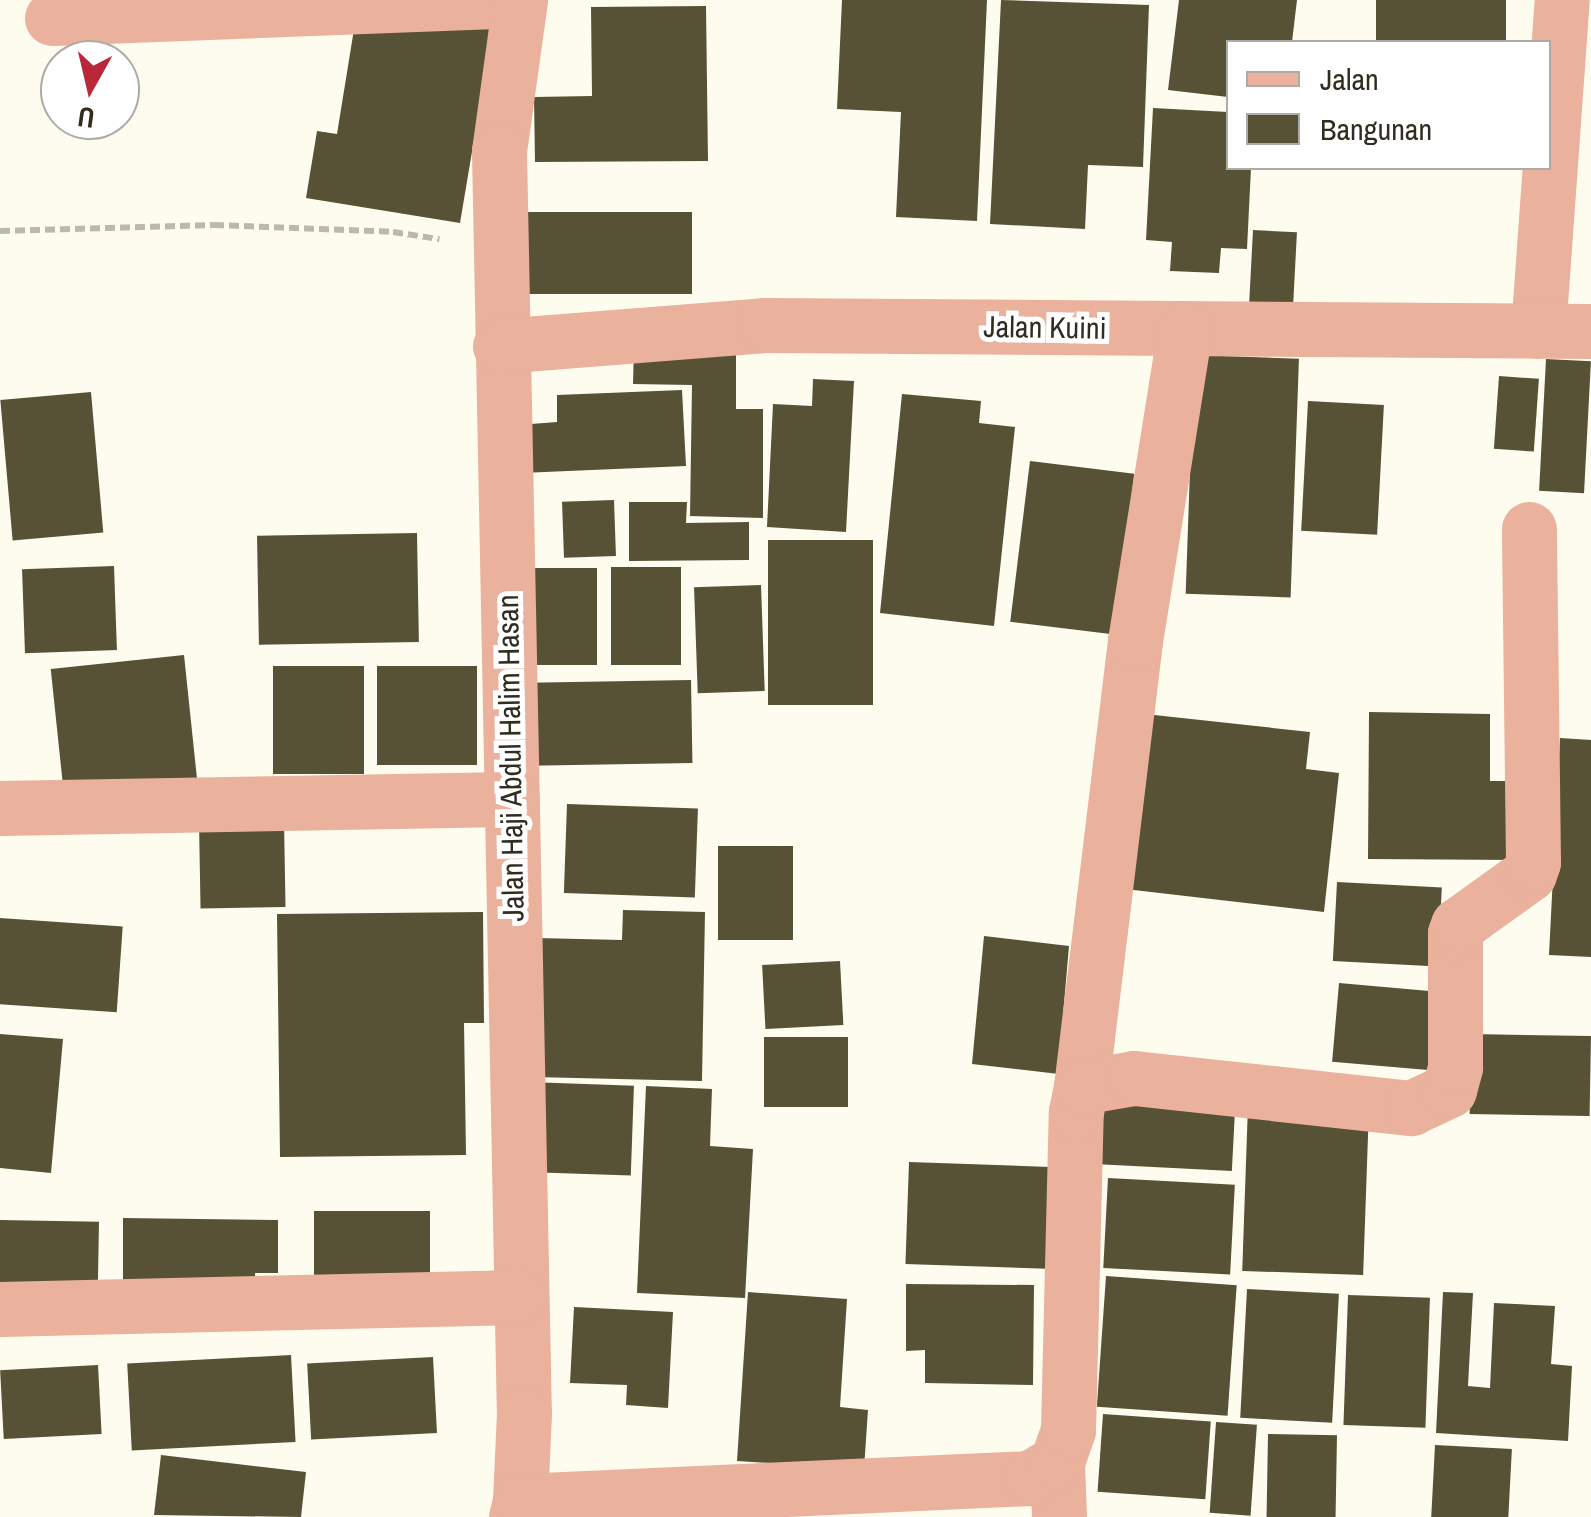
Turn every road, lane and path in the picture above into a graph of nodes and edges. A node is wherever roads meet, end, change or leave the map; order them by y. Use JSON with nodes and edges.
{"nodes":[{"id":1,"x":520,"y":0,"type":"edge"},
{"id":2,"x":1562,"y":0,"type":"edge"},
{"id":3,"x":52,"y":18,"type":"dead end"},
{"id":4,"x":0,"y":231,"type":"edge"},
{"id":5,"x":500,"y":249,"type":"junction"},
{"id":6,"x":1184,"y":328,"type":"junction"},
{"id":7,"x":1565,"y":331,"type":"edge"},
{"id":8,"x":500,"y":346,"type":"junction"},
{"id":9,"x":1528,"y":529,"type":"dead end"},
{"id":10,"x":512,"y":799,"type":"junction"},
{"id":11,"x":0,"y":808,"type":"edge"},
{"id":12,"x":1082,"y":1086,"type":"junction"},
{"id":13,"x":518,"y":1296,"type":"junction"},
{"id":14,"x":0,"y":1309,"type":"edge"},
{"id":15,"x":1057,"y":1462,"type":"junction"},
{"id":16,"x":518,"y":1509,"type":"edge"},
{"id":17,"x":1059,"y":1517,"type":"edge"}],
"edges":[{"from":1,"to":3,"type":"street"},
{"from":1,"to":5,"type":"street","name":"Jalan Haji Abdul Halim Hasan"},
{"from":2,"to":7,"type":"street"},
{"from":4,"to":5,"type":"path"},
{"from":5,"to":8,"type":"street","name":"Jalan Haji Abdul Halim Hasan"},
{"from":6,"to":7,"type":"street","name":"Jalan Kuini"},
{"from":6,"to":8,"type":"street","name":"Jalan Kuini"},
{"from":6,"to":12,"type":"street"},
{"from":8,"to":10,"type":"street","name":"Jalan Haji Abdul Halim Hasan"},
{"from":9,"to":12,"type":"street"},
{"from":10,"to":11,"type":"street"},
{"from":10,"to":13,"type":"street","name":"Jalan Haji Abdul Halim Hasan"},
{"from":12,"to":15,"type":"street"},
{"from":13,"to":14,"type":"street"},
{"from":13,"to":16,"type":"street","name":"Jalan Haji Abdul Halim Hasan"},
{"from":15,"to":16,"type":"street"},
{"from":15,"to":17,"type":"street"}]}
